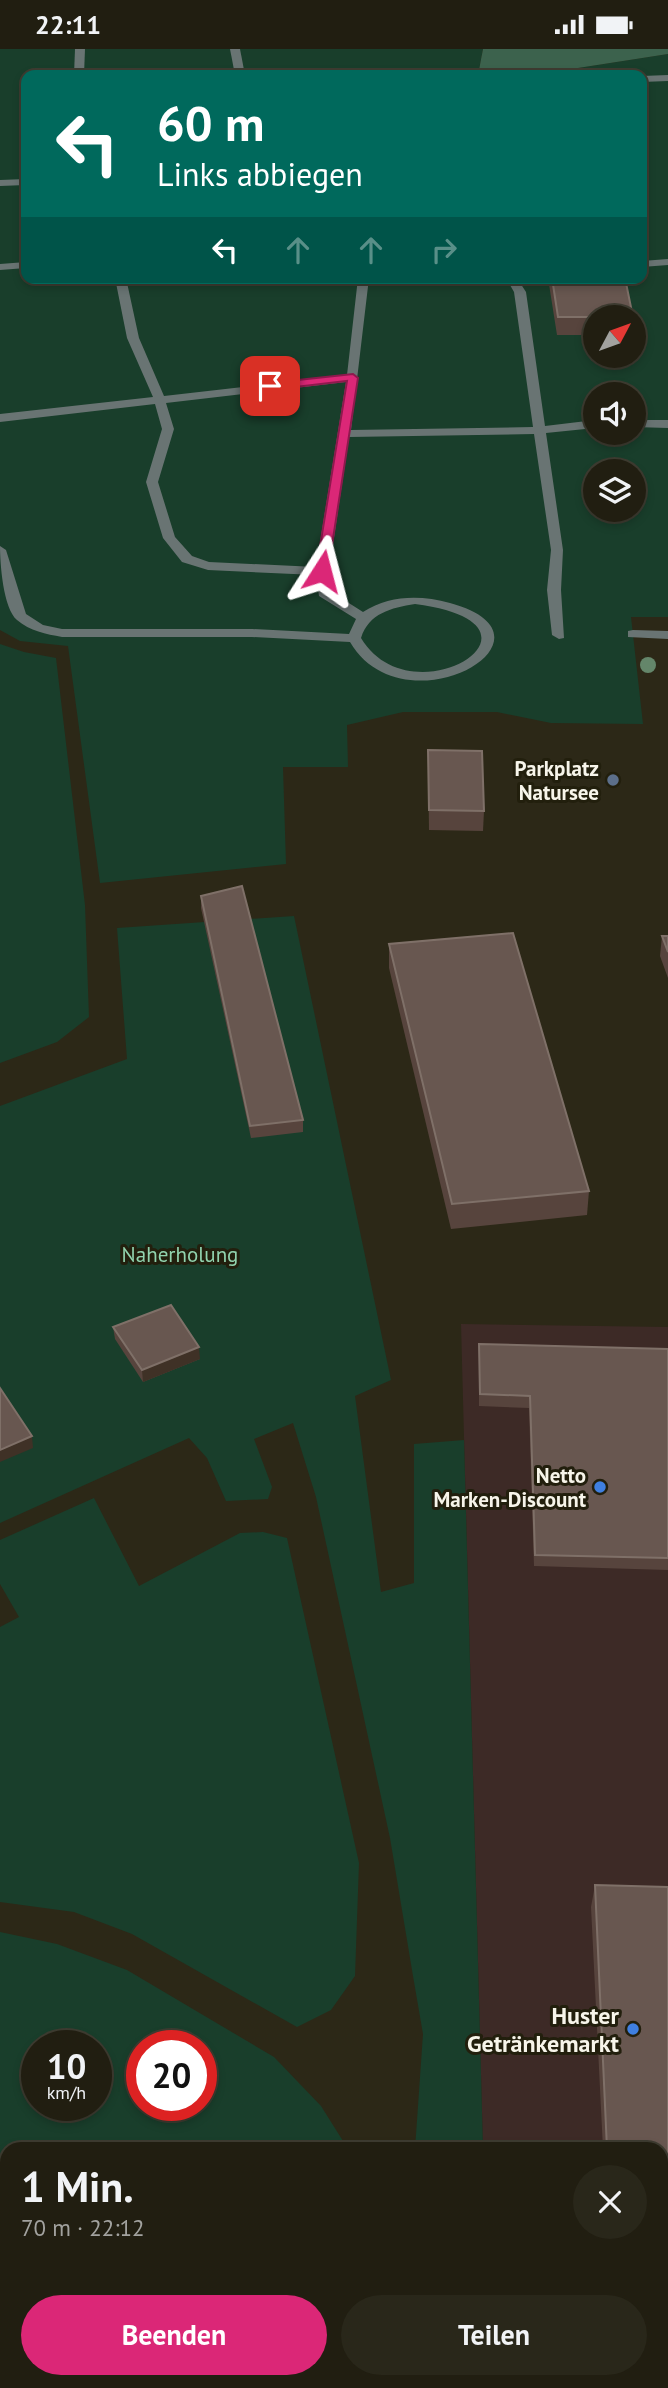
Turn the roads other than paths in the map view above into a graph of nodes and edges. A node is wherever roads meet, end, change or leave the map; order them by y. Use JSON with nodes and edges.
{"nodes":[{"id":1,"x":80,"y":49,"type":"edge"},
{"id":2,"x":235,"y":49,"type":"edge"},
{"id":3,"x":79,"y":70,"type":"edge"},
{"id":4,"x":239,"y":70,"type":"edge"},
{"id":5,"x":668,"y":78,"type":"edge"},
{"id":6,"x":647,"y":79,"type":"edge"},
{"id":7,"x":21,"y":182,"type":"edge"},
{"id":8,"x":0,"y":183,"type":"edge"},
{"id":9,"x":668,"y":262,"type":"edge"},
{"id":10,"x":647,"y":264,"type":"edge"},
{"id":11,"x":21,"y":265,"type":"edge"},
{"id":12,"x":0,"y":267,"type":"edge"},
{"id":13,"x":121,"y":284,"type":"edge"},
{"id":14,"x":362,"y":284,"type":"edge"},
{"id":15,"x":515,"y":284,"type":"edge"},
{"id":16,"x":353,"y":378,"type":"junction"},
{"id":17,"x":159,"y":398,"type":"junction"},
{"id":18,"x":0,"y":418,"type":"edge"},
{"id":19,"x":646,"y":424,"type":"edge"},
{"id":20,"x":668,"y":424,"type":"edge"},
{"id":21,"x":583,"y":425,"type":"edge"},
{"id":22,"x":541,"y":430,"type":"junction"},
{"id":23,"x":343,"y":434,"type":"junction"},
{"id":24,"x":0,"y":549,"type":"edge"},
{"id":25,"x":322,"y":571,"type":"junction"},
{"id":26,"x":363,"y":618,"type":"junction"},
{"id":27,"x":633,"y":634,"type":"dead end"},
{"id":28,"x":559,"y":635,"type":"dead end"},
{"id":29,"x":668,"y":635,"type":"edge"},
{"id":30,"x":354,"y":638,"type":"junction"}],
"edges":[{"from":1,"to":3,"type":"lane"},
{"from":2,"to":4,"type":"lane"},
{"from":5,"to":6,"type":"lane"},
{"from":7,"to":8,"type":"lane"},
{"from":9,"to":10,"type":"lane"},
{"from":11,"to":12,"type":"lane"},
{"from":13,"to":17,"type":"lane"},
{"from":14,"to":16,"type":"lane"},
{"from":15,"to":22,"type":"lane"},
{"from":16,"to":17,"type":"lane"},
{"from":16,"to":23,"type":"lane"},
{"from":17,"to":18,"type":"lane"},
{"from":17,"to":25,"type":"lane"},
{"from":19,"to":20,"type":"lane"},
{"from":21,"to":22,"type":"lane"},
{"from":22,"to":23,"type":"lane"},
{"from":22,"to":28,"type":"lane"},
{"from":23,"to":25,"type":"lane"},
{"from":24,"to":30,"type":"lane"},
{"from":25,"to":26,"type":"lane"},
{"from":26,"to":30,"type":"lane"},
{"from":26,"to":30,"type":"lane"},
{"from":27,"to":29,"type":"lane"}]}
